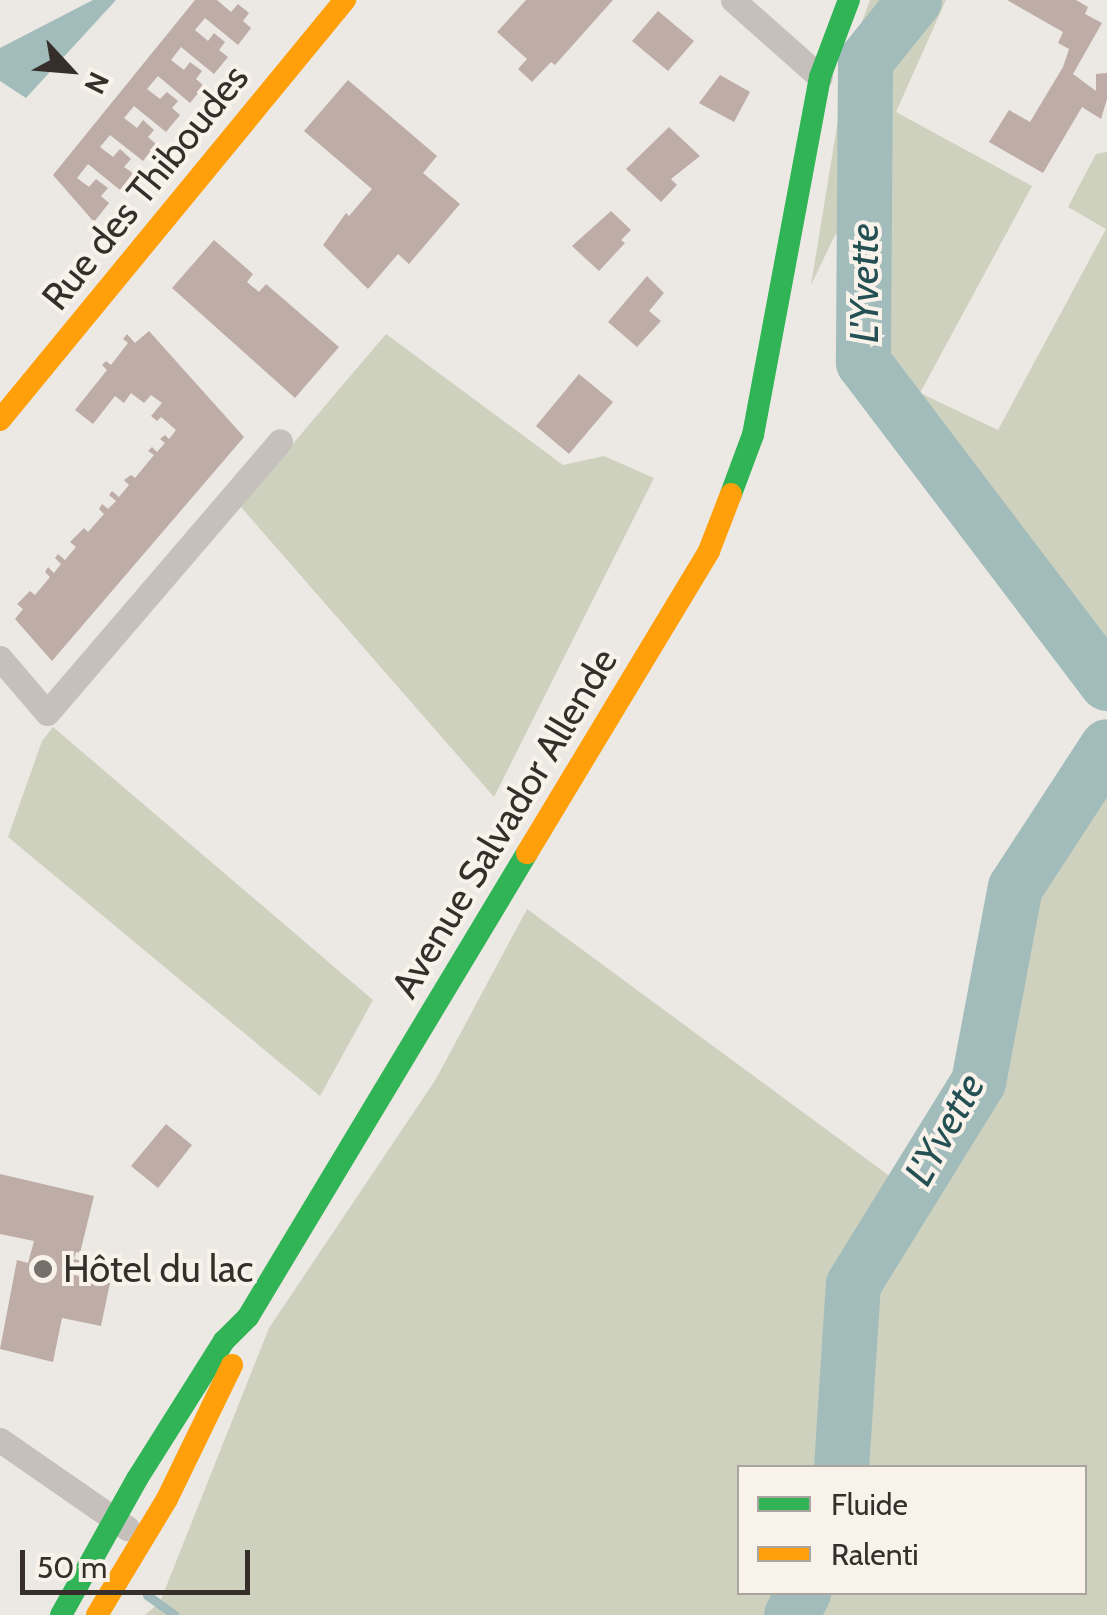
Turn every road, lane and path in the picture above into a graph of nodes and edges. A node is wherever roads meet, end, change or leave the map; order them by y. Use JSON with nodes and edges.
{"nodes":[{"id":1,"x":345,"y":0,"type":"edge"},
{"id":2,"x":733,"y":0,"type":"edge"},
{"id":3,"x":849,"y":0,"type":"edge"},
{"id":4,"x":820,"y":77,"type":"junction"},
{"id":5,"x":0,"y":420,"type":"edge"},
{"id":6,"x":280,"y":441,"type":"dead end"},
{"id":7,"x":0,"y":658,"type":"edge"},
{"id":8,"x":248,"y":1317,"type":"junction"},
{"id":9,"x":0,"y":1440,"type":"edge"},
{"id":10,"x":114,"y":1520,"type":"junction"},
{"id":11,"x":143,"y":1539,"type":"junction"},
{"id":12,"x":60,"y":1615,"type":"edge"},
{"id":13,"x":98,"y":1615,"type":"edge"}],
"edges":[{"from":1,"to":5,"type":"main road","name":"Rue des Thiboudes"},
{"from":2,"to":4,"type":"street"},
{"from":3,"to":4,"type":"main road","name":"Avenue Salvador Allende"},
{"from":4,"to":8,"type":"main road","name":"Avenue Salvador Allende"},
{"from":6,"to":7,"type":"street"},
{"from":8,"to":10,"type":"main road","name":"Avenue Salvador Allende"},
{"from":8,"to":11,"type":"main road"},
{"from":9,"to":10,"type":"street"},
{"from":10,"to":11,"type":"street"},
{"from":10,"to":12,"type":"main road","name":"Avenue Salvador Allende"},
{"from":11,"to":13,"type":"main road"}]}
